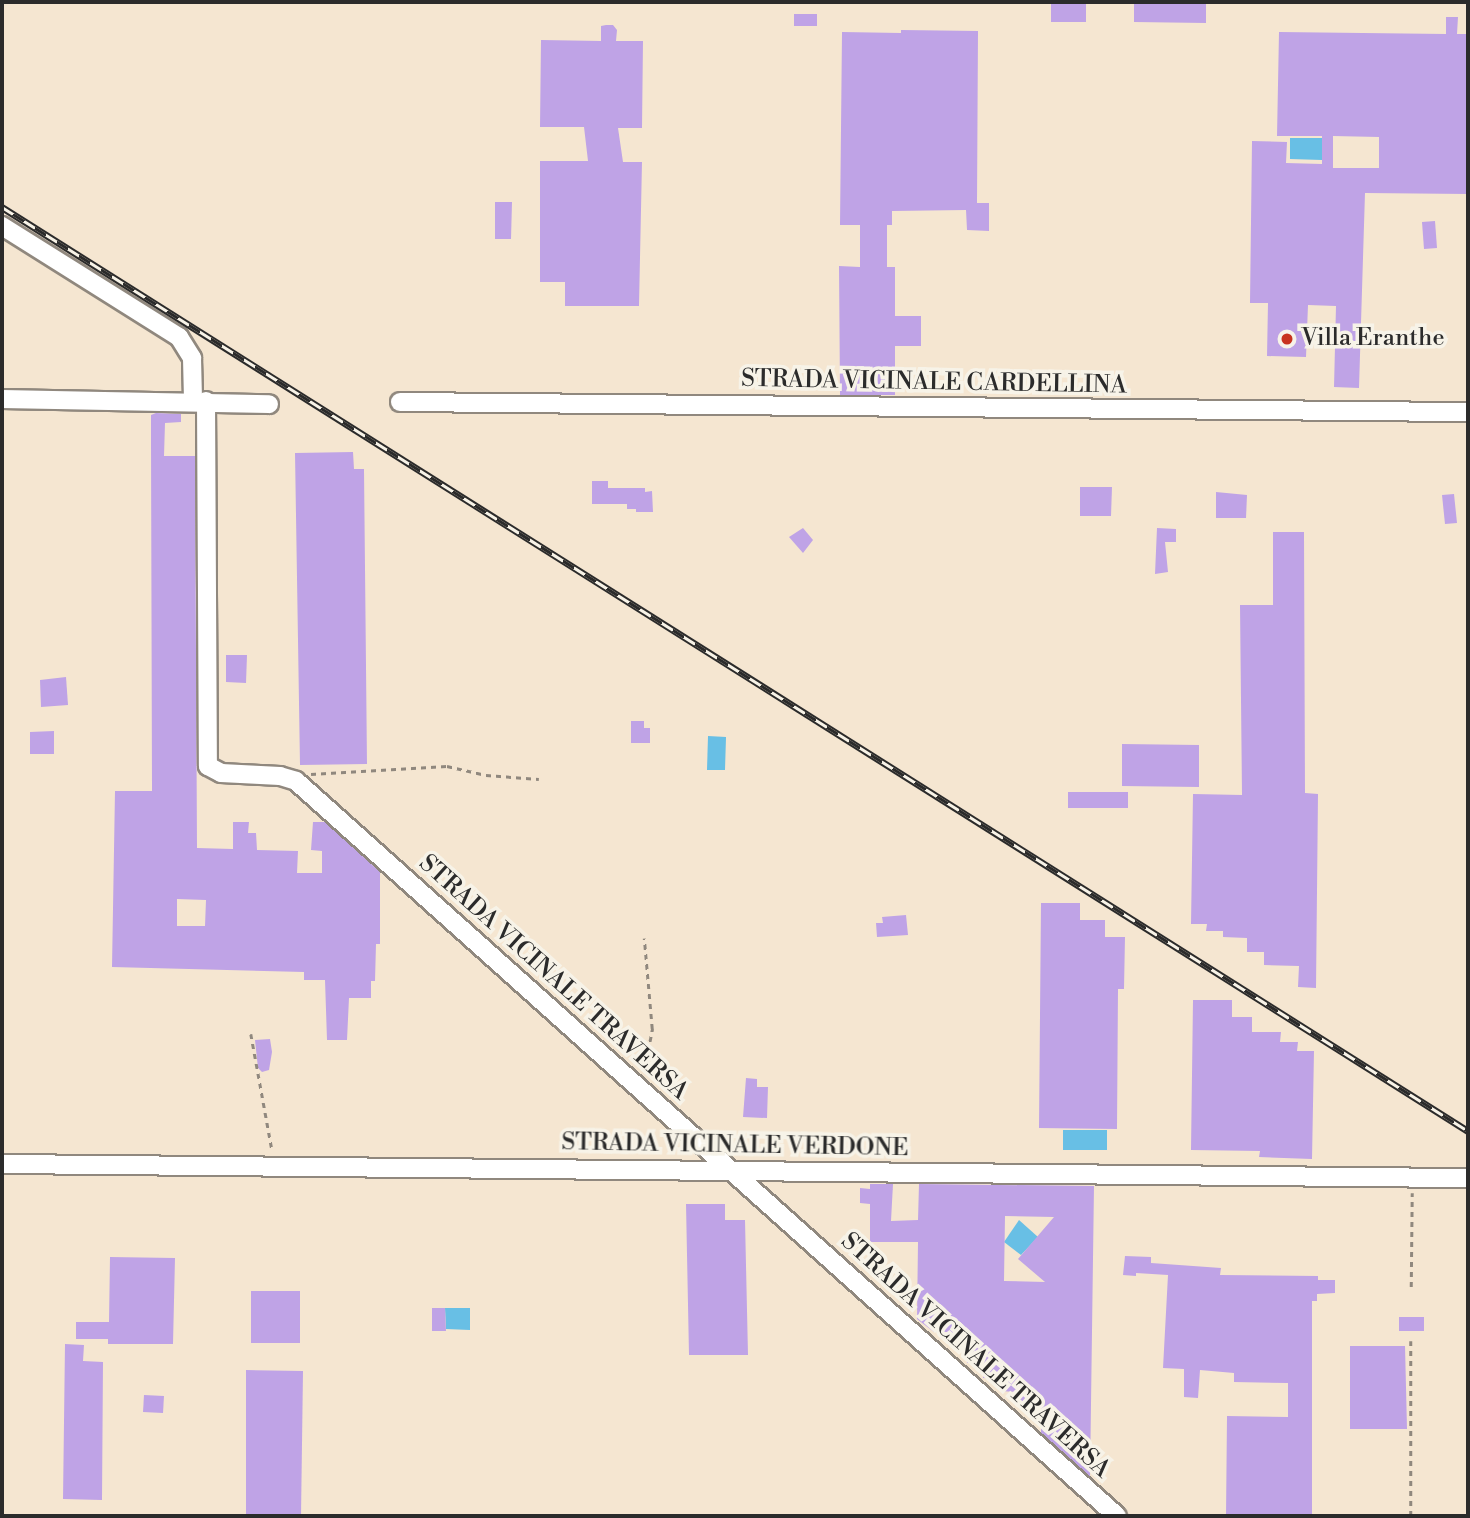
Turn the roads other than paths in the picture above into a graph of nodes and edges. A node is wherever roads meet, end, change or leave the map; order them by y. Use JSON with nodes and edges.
{"nodes":[{"id":1,"x":2,"y":226,"type":"edge"},
{"id":2,"x":2,"y":399,"type":"edge"},
{"id":3,"x":200,"y":401,"type":"junction"},
{"id":4,"x":400,"y":402,"type":"dead end"},
{"id":5,"x":269,"y":404,"type":"dead end"},
{"id":6,"x":1468,"y":412,"type":"edge"},
{"id":7,"x":2,"y":1164,"type":"edge"},
{"id":8,"x":733,"y":1171,"type":"junction"},
{"id":9,"x":1468,"y":1178,"type":"edge"},
{"id":10,"x":1117,"y":1516,"type":"edge"}],
"edges":[{"from":1,"to":3,"type":"street"},
{"from":2,"to":3,"type":"street"},
{"from":3,"to":5,"type":"street"},
{"from":3,"to":8,"type":"street","name":"STRADA VICINALE TRAVERSA"},
{"from":4,"to":6,"type":"street","name":"STRADA VICINALE CARDELLINA"},
{"from":7,"to":8,"type":"street","name":"STRADA VICINALE VERDONE"},
{"from":8,"to":9,"type":"street","name":"STRADA VICINALE VERDONE"},
{"from":8,"to":10,"type":"street","name":"STRADA VICINALE TRAVERSA"}]}
